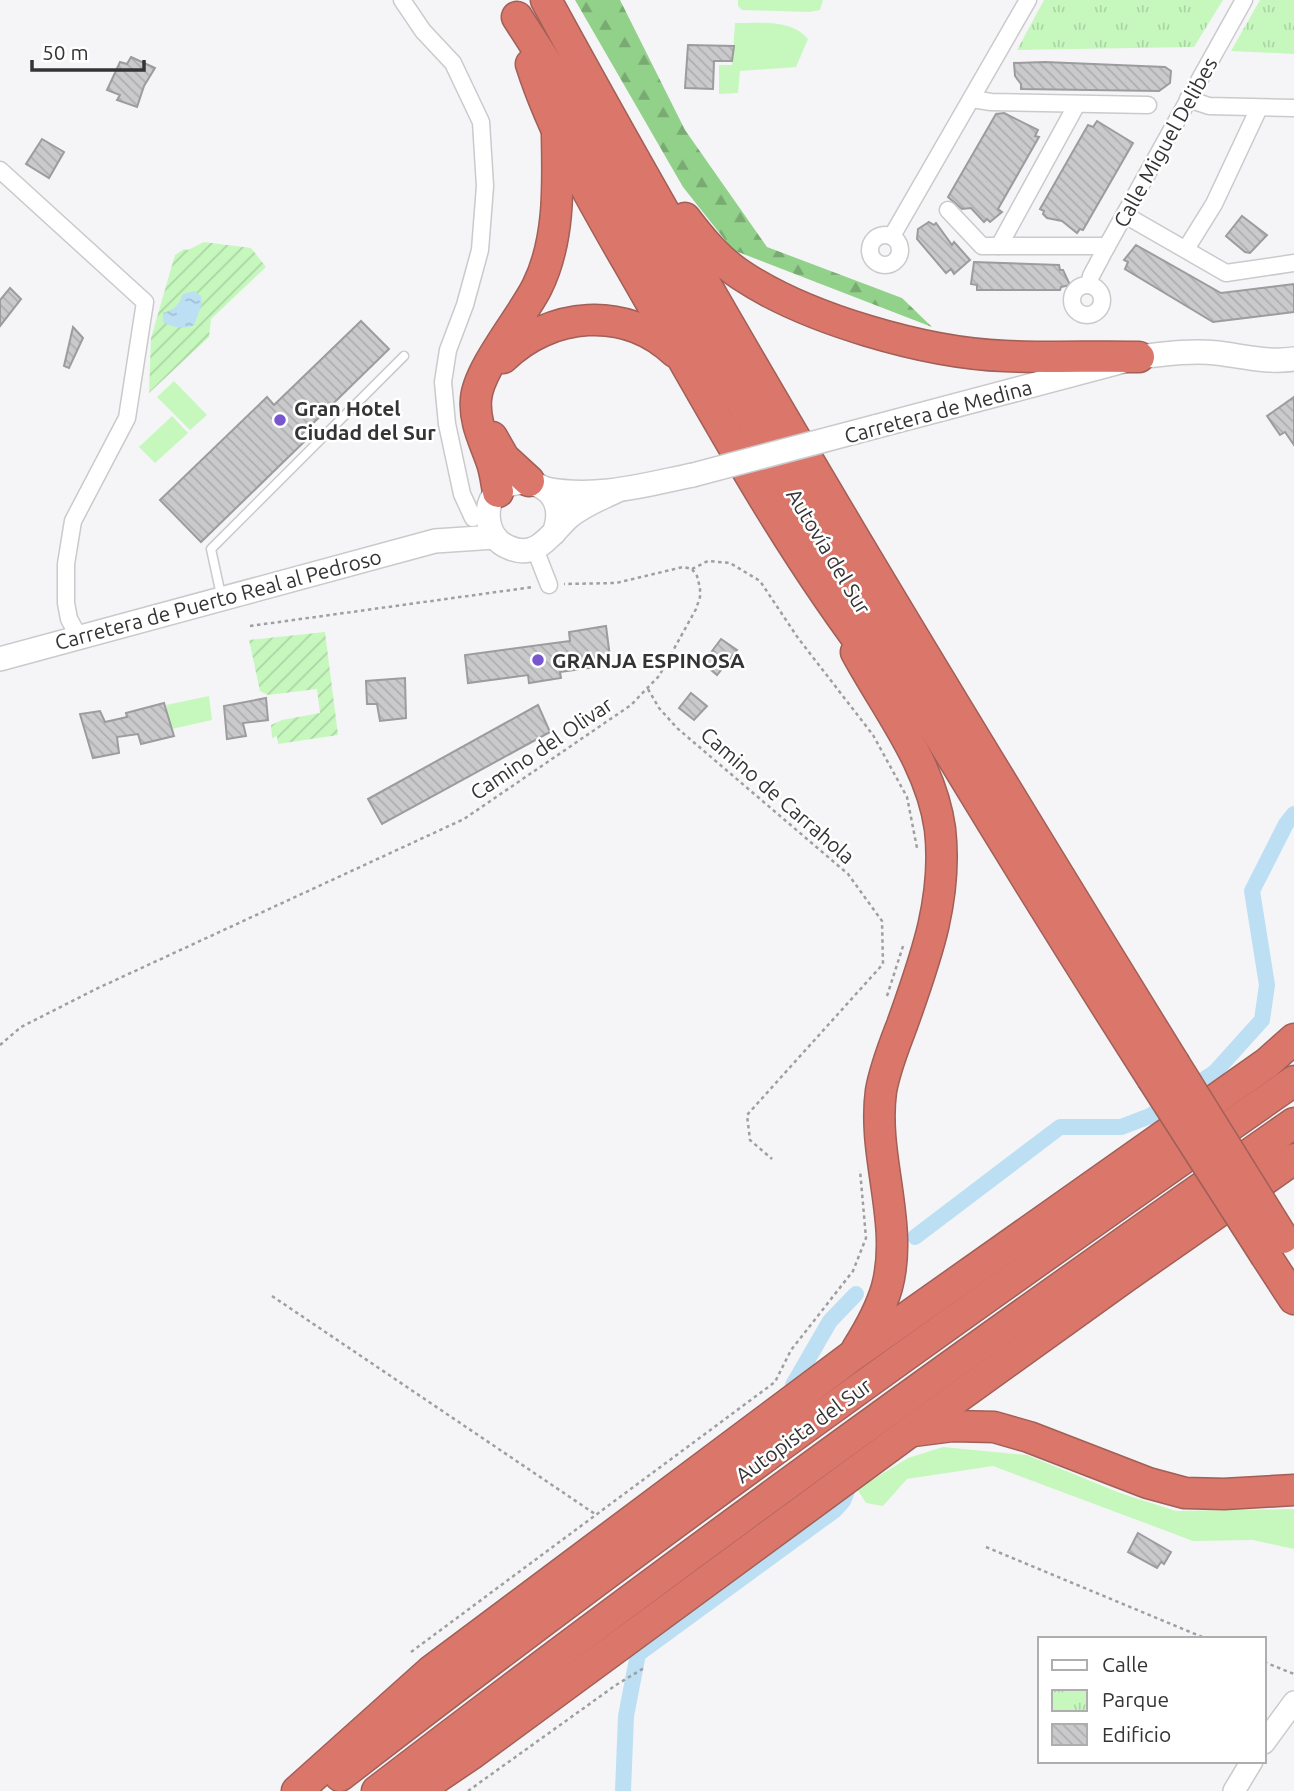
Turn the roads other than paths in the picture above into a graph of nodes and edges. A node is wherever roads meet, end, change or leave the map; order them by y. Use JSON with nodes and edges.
{"nodes":[{"id":1,"x":402,"y":0,"type":"edge"},
{"id":2,"x":546,"y":0,"type":"edge"},
{"id":3,"x":1028,"y":0,"type":"edge"},
{"id":4,"x":1244,"y":0,"type":"edge"},
{"id":5,"x":513,"y":9,"type":"edge"},
{"id":6,"x":596,"y":91,"type":"junction"},
{"id":7,"x":972,"y":99,"type":"junction"},
{"id":8,"x":1188,"y":99,"type":"junction"},
{"id":9,"x":1077,"y":104,"type":"junction"},
{"id":10,"x":1148,"y":105,"type":"dead end"},
{"id":11,"x":1259,"y":108,"type":"junction"},
{"id":12,"x":1294,"y":108,"type":"edge"},
{"id":13,"x":557,"y":131,"type":"junction"},
{"id":14,"x":0,"y":170,"type":"edge"},
{"id":15,"x":947,"y":210,"type":"dead end"},
{"id":16,"x":1125,"y":215,"type":"junction"},
{"id":17,"x":892,"y":236,"type":"dead end"},
{"id":18,"x":999,"y":246,"type":"junction"},
{"id":19,"x":1107,"y":246,"type":"junction"},
{"id":20,"x":1186,"y":249,"type":"junction"},
{"id":21,"x":1294,"y":262,"type":"edge"},
{"id":22,"x":1089,"y":285,"type":"dead end"},
{"id":23,"x":404,"y":356,"type":"dead end"},
{"id":24,"x":1139,"y":357,"type":"junction"},
{"id":25,"x":1294,"y":359,"type":"edge"},
{"id":26,"x":684,"y":360,"type":"junction"},
{"id":27,"x":1262,"y":361,"type":"junction"},
{"id":28,"x":1294,"y":373,"type":"edge"},
{"id":29,"x":537,"y":485,"type":"junction"},
{"id":30,"x":616,"y":491,"type":"junction"},
{"id":31,"x":495,"y":497,"type":"junction"},
{"id":32,"x":473,"y":518,"type":"junction"},
{"id":33,"x":554,"y":533,"type":"junction"},
{"id":34,"x":495,"y":537,"type":"junction"},
{"id":35,"x":435,"y":541,"type":"junction"},
{"id":36,"x":535,"y":549,"type":"junction"},
{"id":37,"x":549,"y":585,"type":"road end"},
{"id":38,"x":222,"y":598,"type":"junction"},
{"id":39,"x":844,"y":622,"type":"junction"},
{"id":40,"x":79,"y":637,"type":"junction"},
{"id":41,"x":0,"y":659,"type":"edge"},
{"id":42,"x":1014,"y":859,"type":"junction"},
{"id":43,"x":1294,"y":1039,"type":"edge"},
{"id":44,"x":1163,"y":1071,"type":"junction"},
{"id":45,"x":1294,"y":1081,"type":"edge"},
{"id":46,"x":1294,"y":1124,"type":"edge"},
{"id":47,"x":1294,"y":1159,"type":"edge"},
{"id":48,"x":1281,"y":1250,"type":"edge"},
{"id":49,"x":1294,"y":1299,"type":"edge"},
{"id":50,"x":852,"y":1356,"type":"junction"},
{"id":51,"x":911,"y":1431,"type":"junction"},
{"id":52,"x":1294,"y":1490,"type":"edge"},
{"id":53,"x":1294,"y":1702,"type":"edge"},
{"id":54,"x":1266,"y":1740,"type":"edge"},
{"id":55,"x":1251,"y":1763,"type":"edge"},
{"id":56,"x":297,"y":1791,"type":"edge"},
{"id":57,"x":321,"y":1791,"type":"edge"},
{"id":58,"x":377,"y":1791,"type":"edge"},
{"id":59,"x":417,"y":1791,"type":"edge"},
{"id":60,"x":1234,"y":1791,"type":"edge"}],
"edges":[{"from":1,"to":32,"type":"street"},
{"from":2,"to":6,"type":"highway","name":"Autovía del Sur"},
{"from":3,"to":7,"type":"street"},
{"from":4,"to":8,"type":"street","name":"Calle Miguel Delibes"},
{"from":5,"to":13,"type":"highway"},
{"from":5,"to":42,"type":"highway","name":"Autovía del Sur"},
{"from":6,"to":24,"type":"highway"},
{"from":6,"to":44,"type":"highway","name":"Autovía del Sur"},
{"from":7,"to":9,"type":"street"},
{"from":7,"to":17,"type":"street"},
{"from":8,"to":11,"type":"street"},
{"from":8,"to":16,"type":"street","name":"Calle Miguel Delibes"},
{"from":9,"to":10,"type":"street"},
{"from":9,"to":18,"type":"street"},
{"from":11,"to":12,"type":"street"},
{"from":11,"to":20,"type":"street"},
{"from":13,"to":26,"type":"highway"},
{"from":13,"to":31,"type":"highway"},
{"from":14,"to":40,"type":"street"},
{"from":15,"to":18,"type":"street"},
{"from":16,"to":19,"type":"street","name":"Calle Miguel Delibes"},
{"from":16,"to":20,"type":"street"},
{"from":18,"to":19,"type":"street"},
{"from":19,"to":22,"type":"street","name":"Calle Miguel Delibes"},
{"from":20,"to":21,"type":"street"},
{"from":23,"to":38,"type":"lane"},
{"from":24,"to":27,"type":"main road","name":"Carretera de Medina"},
{"from":24,"to":30,"type":"main road","name":"Carretera de Medina","bridge":true},
{"from":25,"to":27,"type":"main road","name":"Carretera de Medina"},
{"from":26,"to":29,"type":"highway"},
{"from":26,"to":39,"type":"highway"},
{"from":27,"to":28,"type":"main road","name":"Carretera de Medina"},
{"from":29,"to":30,"type":"main road"},
{"from":29,"to":31,"type":"main road"},
{"from":29,"to":33,"type":"main road"},
{"from":30,"to":33,"type":"main road"},
{"from":31,"to":32,"type":"main road"},
{"from":31,"to":34,"type":"main road"},
{"from":32,"to":35,"type":"main road"},
{"from":33,"to":36,"type":"main road"},
{"from":34,"to":35,"type":"main road"},
{"from":34,"to":36,"type":"main road"},
{"from":35,"to":38,"type":"main road","name":"Carretera de Puerto Real al Pedroso"},
{"from":36,"to":37,"type":"street"},
{"from":38,"to":40,"type":"main road","name":"Carretera de Puerto Real al Pedroso"},
{"from":39,"to":42,"type":"highway"},
{"from":39,"to":50,"type":"highway"},
{"from":40,"to":41,"type":"main road","name":"Carretera de Puerto Real al Pedroso"},
{"from":42,"to":44,"type":"highway","name":"Autovía del Sur"},
{"from":43,"to":50,"type":"highway"},
{"from":44,"to":48,"type":"highway","bridge":true},
{"from":45,"to":57,"type":"highway","name":"Autopista del Sur"},
{"from":46,"to":58,"type":"highway","name":"Autopista del Sur"},
{"from":47,"to":51,"type":"highway"},
{"from":48,"to":49,"type":"highway"},
{"from":50,"to":56,"type":"highway"},
{"from":51,"to":52,"type":"highway"},
{"from":51,"to":59,"type":"highway"},
{"from":53,"to":54,"type":"street"},
{"from":55,"to":60,"type":"street"}]}
